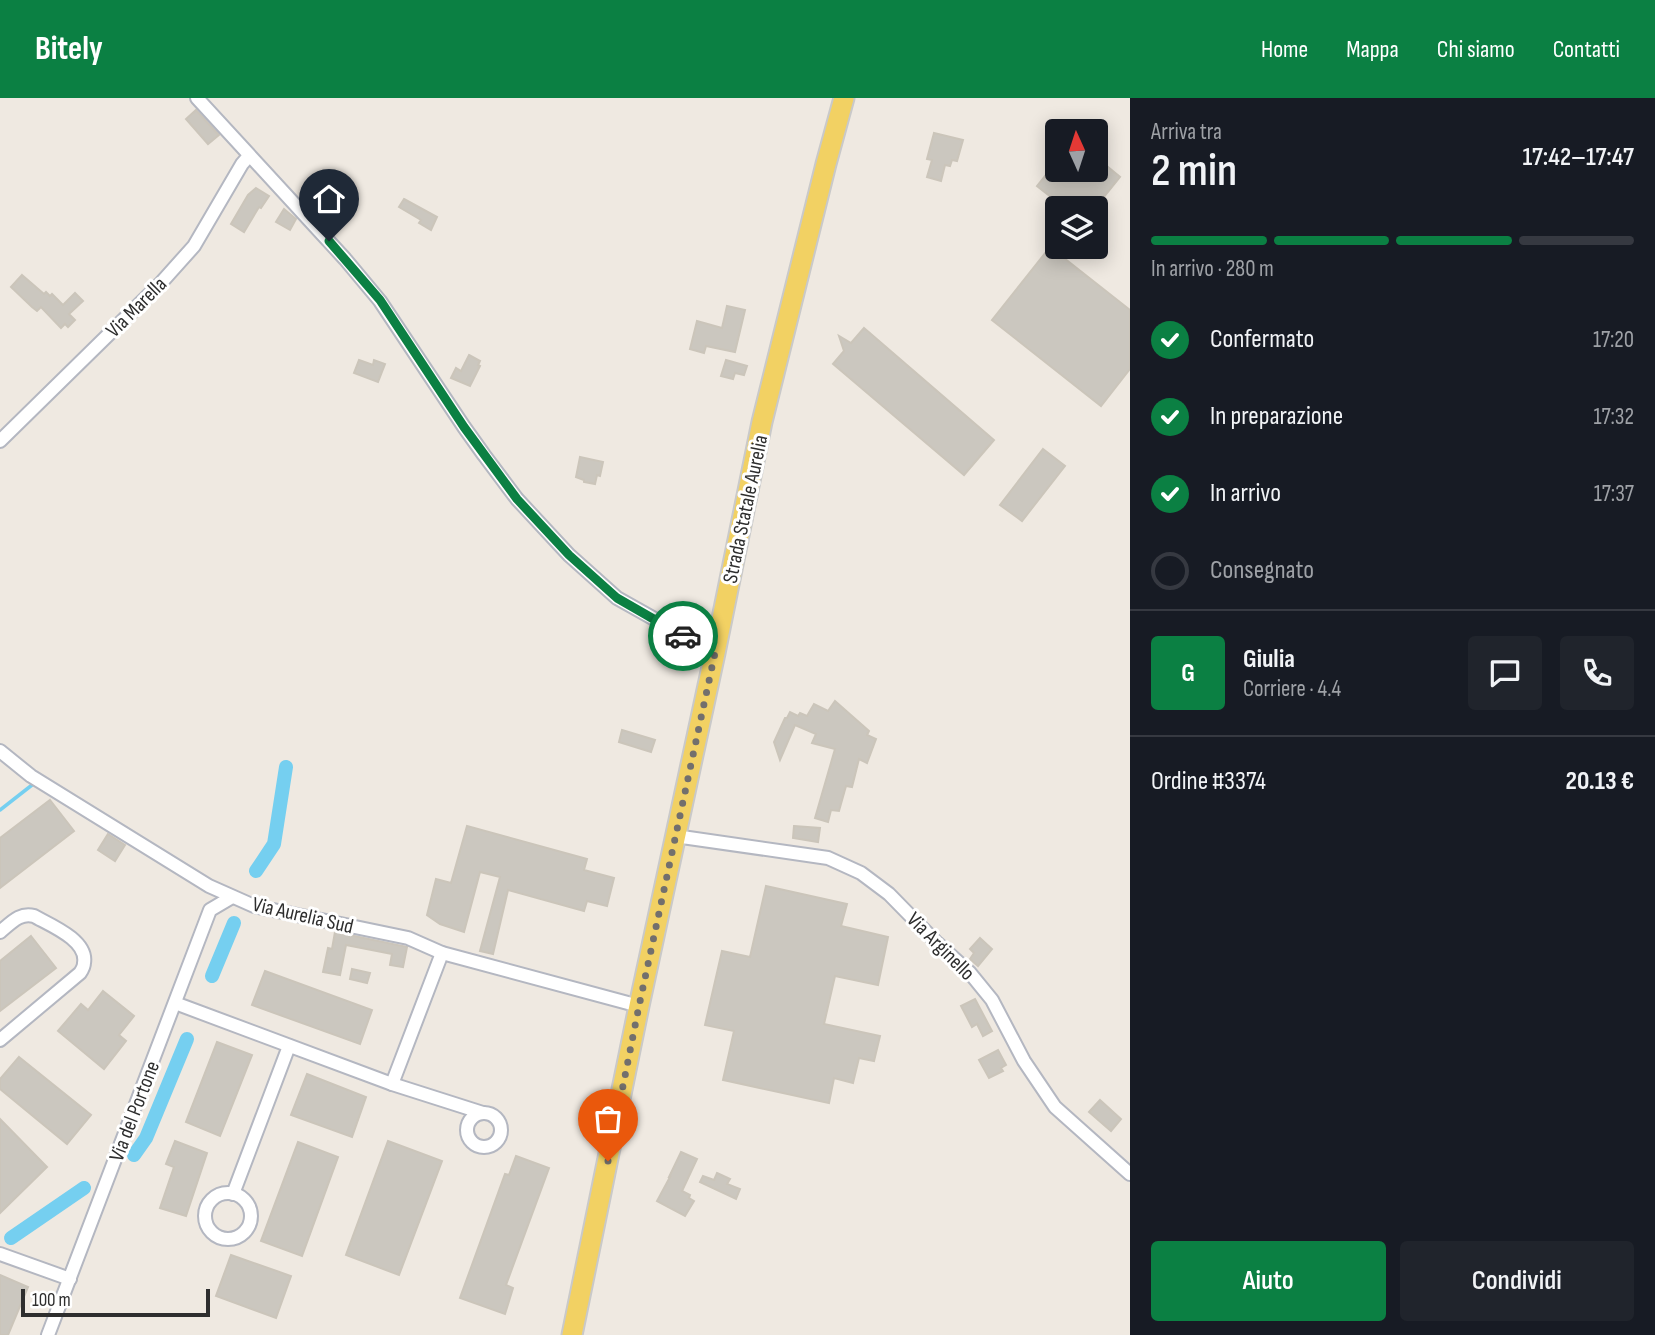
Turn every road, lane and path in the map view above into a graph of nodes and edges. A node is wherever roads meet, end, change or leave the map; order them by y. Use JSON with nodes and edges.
{"nodes":[{"id":1,"x":197,"y":98,"type":"edge"},
{"id":2,"x":844,"y":98,"type":"edge"},
{"id":3,"x":250,"y":156,"type":"junction"},
{"id":4,"x":0,"y":441,"type":"edge"},
{"id":5,"x":715,"y":653,"type":"junction"},
{"id":6,"x":0,"y":751,"type":"edge"},
{"id":7,"x":675,"y":836,"type":"junction"},
{"id":8,"x":232,"y":897,"type":"junction"},
{"id":9,"x":0,"y":932,"type":"edge"},
{"id":10,"x":442,"y":953,"type":"junction"},
{"id":11,"x":175,"y":1003,"type":"junction"},
{"id":12,"x":639,"y":1006,"type":"junction"},
{"id":13,"x":0,"y":1040,"type":"edge"},
{"id":14,"x":289,"y":1045,"type":"junction"},
{"id":15,"x":392,"y":1084,"type":"junction"},
{"id":16,"x":483,"y":1113,"type":"dead end"},
{"id":17,"x":1130,"y":1174,"type":"edge"},
{"id":18,"x":233,"y":1194,"type":"dead end"},
{"id":19,"x":0,"y":1254,"type":"edge"},
{"id":20,"x":70,"y":1279,"type":"junction"},
{"id":21,"x":48,"y":1335,"type":"edge"},
{"id":22,"x":572,"y":1335,"type":"edge"}],
"edges":[{"from":1,"to":3,"type":"street"},
{"from":2,"to":5,"type":"main road","name":"Strada Statale Aurelia"},
{"from":3,"to":4,"type":"street","name":"Via Marella"},
{"from":3,"to":5,"type":"street"},
{"from":5,"to":7,"type":"main road","name":"Strada Statale Aurelia"},
{"from":6,"to":8,"type":"street","name":"Via Aurelia Sud"},
{"from":7,"to":12,"type":"main road","name":"Strada Statale Aurelia"},
{"from":7,"to":17,"type":"street","name":"Via Arginello"},
{"from":8,"to":10,"type":"street","name":"Via Aurelia Sud"},
{"from":8,"to":11,"type":"street","name":"Via del Portone"},
{"from":9,"to":13,"type":"street"},
{"from":10,"to":12,"type":"street","name":"Via Aurelia Sud"},
{"from":10,"to":15,"type":"street"},
{"from":11,"to":14,"type":"street"},
{"from":11,"to":20,"type":"street","name":"Via del Portone"},
{"from":12,"to":22,"type":"main road","name":"Strada Statale Aurelia"},
{"from":14,"to":15,"type":"street"},
{"from":14,"to":18,"type":"street"},
{"from":15,"to":16,"type":"street"},
{"from":19,"to":20,"type":"street"},
{"from":20,"to":21,"type":"street","name":"Via del Portone"}]}
